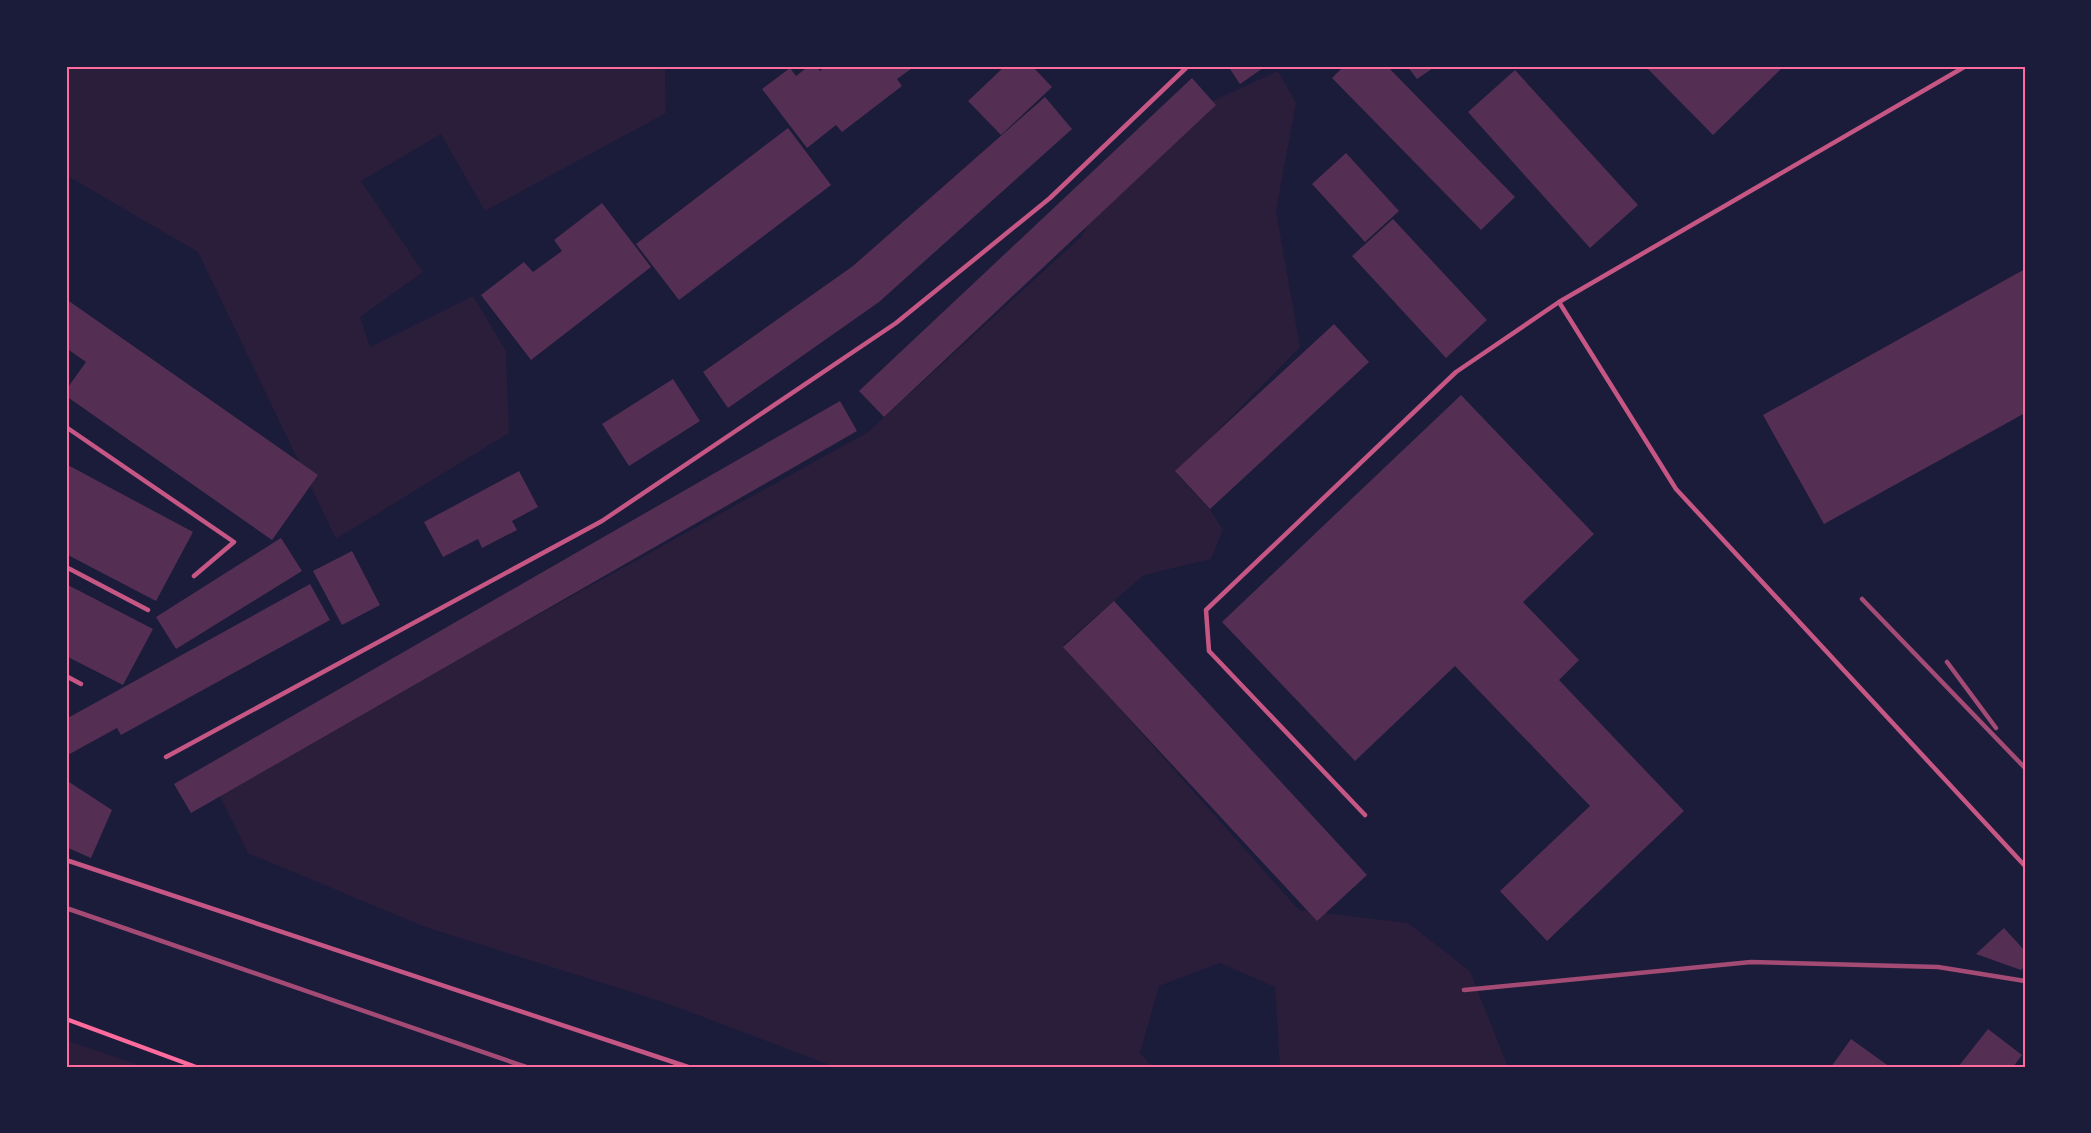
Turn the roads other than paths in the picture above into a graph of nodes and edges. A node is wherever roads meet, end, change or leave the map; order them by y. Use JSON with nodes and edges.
{"nodes":[{"id":1,"x":1188,"y":66,"type":"edge"},
{"id":2,"x":1966,"y":66,"type":"edge"},
{"id":3,"x":1559,"y":302,"type":"junction"},
{"id":4,"x":66,"y":427,"type":"edge"},
{"id":5,"x":66,"y":567,"type":"edge"},
{"id":6,"x":194,"y":576,"type":"dead end"},
{"id":7,"x":148,"y":610,"type":"dead end"},
{"id":8,"x":66,"y":676,"type":"edge"},
{"id":9,"x":81,"y":684,"type":"dead end"},
{"id":10,"x":166,"y":757,"type":"dead end"},
{"id":11,"x":1365,"y":815,"type":"dead end"},
{"id":12,"x":66,"y":860,"type":"edge"},
{"id":13,"x":2025,"y":866,"type":"edge"},
{"id":14,"x":688,"y":1067,"type":"edge"}],
"edges":[{"from":1,"to":10,"type":"lane"},
{"from":2,"to":3,"type":"lane"},
{"from":3,"to":11,"type":"lane"},
{"from":3,"to":13,"type":"lane"},
{"from":4,"to":6,"type":"lane"},
{"from":5,"to":7,"type":"lane"},
{"from":8,"to":9,"type":"lane"},
{"from":12,"to":14,"type":"lane"}]}
